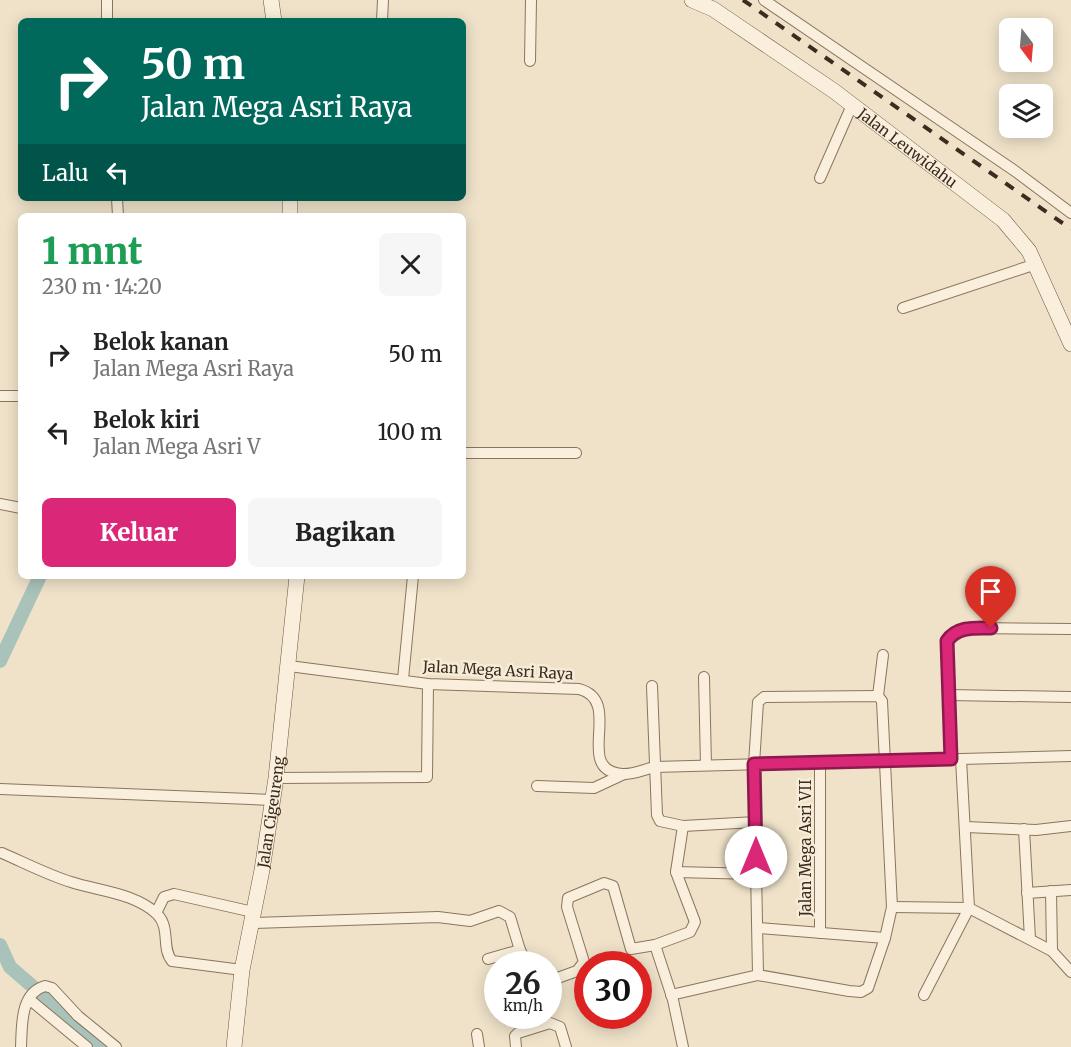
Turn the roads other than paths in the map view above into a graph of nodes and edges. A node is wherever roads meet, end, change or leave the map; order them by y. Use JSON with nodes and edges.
{"nodes":[{"id":1,"x":107,"y":0,"type":"edge"},
{"id":2,"x":271,"y":0,"type":"edge"},
{"id":3,"x":382,"y":0,"type":"edge"},
{"id":4,"x":531,"y":0,"type":"edge"},
{"id":5,"x":692,"y":0,"type":"edge"},
{"id":6,"x":764,"y":0,"type":"edge"},
{"id":7,"x":107,"y":18,"type":"edge"},
{"id":8,"x":274,"y":18,"type":"edge"},
{"id":9,"x":382,"y":18,"type":"edge"},
{"id":10,"x":530,"y":61,"type":"dead end"},
{"id":11,"x":852,"y":105,"type":"junction"},
{"id":12,"x":820,"y":178,"type":"dead end"},
{"id":13,"x":1071,"y":213,"type":"edge"},
{"id":14,"x":1036,"y":264,"type":"junction"},
{"id":15,"x":903,"y":308,"type":"dead end"},
{"id":16,"x":1071,"y":344,"type":"edge"},
{"id":17,"x":0,"y":396,"type":"edge"},
{"id":18,"x":18,"y":396,"type":"edge"},
{"id":19,"x":466,"y":453,"type":"edge"},
{"id":20,"x":576,"y":453,"type":"dead end"},
{"id":21,"x":0,"y":504,"type":"edge"},
{"id":22,"x":18,"y":507,"type":"edge"},
{"id":23,"x":297,"y":579,"type":"edge"},
{"id":24,"x":414,"y":579,"type":"edge"},
{"id":25,"x":1071,"y":629,"type":"edge"},
{"id":26,"x":883,"y":655,"type":"dead end"},
{"id":27,"x":289,"y":666,"type":"junction"},
{"id":28,"x":704,"y":677,"type":"dead end"},
{"id":29,"x":403,"y":679,"type":"junction"},
{"id":30,"x":428,"y":684,"type":"junction"},
{"id":31,"x":652,"y":686,"type":"dead end"},
{"id":32,"x":949,"y":695,"type":"junction"},
{"id":33,"x":878,"y":696,"type":"junction"},
{"id":34,"x":1071,"y":697,"type":"edge"},
{"id":35,"x":1071,"y":756,"type":"edge"},
{"id":36,"x":956,"y":759,"type":"junction"},
{"id":37,"x":885,"y":761,"type":"junction"},
{"id":38,"x":820,"y":762,"type":"junction"},
{"id":39,"x":754,"y":764,"type":"junction"},
{"id":40,"x":706,"y":765,"type":"junction"},
{"id":41,"x":655,"y":767,"type":"junction"},
{"id":42,"x":624,"y":774,"type":"junction"},
{"id":43,"x":276,"y":778,"type":"junction"},
{"id":44,"x":537,"y":786,"type":"dead end"},
{"id":45,"x":0,"y":789,"type":"edge"},
{"id":46,"x":272,"y":800,"type":"junction"},
{"id":47,"x":756,"y":822,"type":"junction"},
{"id":48,"x":683,"y":825,"type":"junction"},
{"id":49,"x":1071,"y":826,"type":"edge"},
{"id":50,"x":966,"y":827,"type":"junction"},
{"id":51,"x":1024,"y":829,"type":"junction"},
{"id":52,"x":2,"y":853,"type":"dead end"},
{"id":53,"x":676,"y":872,"type":"junction"},
{"id":54,"x":756,"y":874,"type":"junction"},
{"id":55,"x":1071,"y":890,"type":"edge"},
{"id":56,"x":1051,"y":891,"type":"junction"},
{"id":57,"x":1027,"y":893,"type":"junction"},
{"id":58,"x":892,"y":907,"type":"junction"},
{"id":59,"x":969,"y":908,"type":"junction"},
{"id":60,"x":156,"y":913,"type":"junction"},
{"id":61,"x":253,"y":918,"type":"junction"},
{"id":62,"x":758,"y":928,"type":"junction"},
{"id":63,"x":820,"y":933,"type":"junction"},
{"id":64,"x":885,"y":938,"type":"junction"},
{"id":65,"x":1030,"y":939,"type":"junction"},
{"id":66,"x":655,"y":945,"type":"junction"},
{"id":67,"x":520,"y":950,"type":"joint"},
{"id":68,"x":516,"y":951,"type":"edge"},
{"id":69,"x":1052,"y":951,"type":"junction"},
{"id":70,"x":242,"y":970,"type":"junction"},
{"id":71,"x":1071,"y":972,"type":"edge"},
{"id":72,"x":758,"y":975,"type":"junction"},
{"id":73,"x":562,"y":976,"type":"edge"},
{"id":74,"x":33,"y":994,"type":"junction"},
{"id":75,"x":671,"y":995,"type":"junction"},
{"id":76,"x":924,"y":995,"type":"dead end"},
{"id":77,"x":477,"y":1034,"type":"dead end"},
{"id":78,"x":21,"y":1047,"type":"edge"},
{"id":79,"x":87,"y":1047,"type":"edge"},
{"id":80,"x":116,"y":1047,"type":"edge"},
{"id":81,"x":234,"y":1047,"type":"edge"},
{"id":82,"x":479,"y":1047,"type":"edge"},
{"id":83,"x":516,"y":1047,"type":"edge"},
{"id":84,"x":566,"y":1047,"type":"edge"},
{"id":85,"x":683,"y":1047,"type":"edge"}],
"edges":[{"from":1,"to":7,"type":"street"},
{"from":2,"to":8,"type":"street"},
{"from":3,"to":9,"type":"street"},
{"from":4,"to":10,"type":"street"},
{"from":5,"to":11,"type":"street","name":"Jalan Leuwidahu"},
{"from":6,"to":13,"type":"street"},
{"from":11,"to":12,"type":"street"},
{"from":11,"to":14,"type":"street","name":"Jalan Leuwidahu"},
{"from":14,"to":15,"type":"street"},
{"from":14,"to":16,"type":"street","name":"Jalan Leuwidahu"},
{"from":17,"to":18,"type":"street"},
{"from":19,"to":20,"type":"street"},
{"from":21,"to":22,"type":"street"},
{"from":23,"to":27,"type":"street","name":"Jalan Cigeureng"},
{"from":24,"to":29,"type":"street"},
{"from":25,"to":32,"type":"street"},
{"from":26,"to":33,"type":"street"},
{"from":27,"to":29,"type":"street","name":"Jalan Mega Asri Raya"},
{"from":27,"to":43,"type":"street","name":"Jalan Cigeureng"},
{"from":28,"to":40,"type":"street"},
{"from":29,"to":30,"type":"street","name":"Jalan Mega Asri Raya"},
{"from":30,"to":42,"type":"street","name":"Jalan Mega Asri Raya"},
{"from":30,"to":43,"type":"street"},
{"from":31,"to":41,"type":"street"},
{"from":32,"to":34,"type":"street"},
{"from":32,"to":36,"type":"street"},
{"from":33,"to":37,"type":"street"},
{"from":33,"to":39,"type":"street"},
{"from":35,"to":36,"type":"street"},
{"from":36,"to":37,"type":"street"},
{"from":36,"to":50,"type":"street"},
{"from":37,"to":38,"type":"street"},
{"from":37,"to":58,"type":"street"},
{"from":38,"to":39,"type":"street"},
{"from":38,"to":63,"type":"street","name":"Jalan Mega Asri VII"},
{"from":39,"to":40,"type":"street"},
{"from":39,"to":47,"type":"street"},
{"from":40,"to":41,"type":"street"},
{"from":41,"to":42,"type":"street"},
{"from":41,"to":48,"type":"street"},
{"from":42,"to":44,"type":"street"},
{"from":43,"to":46,"type":"street","name":"Jalan Cigeureng"},
{"from":45,"to":46,"type":"street"},
{"from":46,"to":61,"type":"street","name":"Jalan Cigeureng"},
{"from":47,"to":48,"type":"street"},
{"from":47,"to":54,"type":"street"},
{"from":48,"to":53,"type":"street"},
{"from":49,"to":51,"type":"street"},
{"from":50,"to":51,"type":"street"},
{"from":50,"to":59,"type":"street"},
{"from":51,"to":57,"type":"street"},
{"from":52,"to":60,"type":"street"},
{"from":53,"to":54,"type":"street"},
{"from":53,"to":66,"type":"street"},
{"from":54,"to":62,"type":"street"},
{"from":55,"to":56,"type":"street"},
{"from":56,"to":57,"type":"street"},
{"from":56,"to":69,"type":"street"},
{"from":57,"to":65,"type":"street"},
{"from":58,"to":59,"type":"street"},
{"from":58,"to":64,"type":"street"},
{"from":59,"to":65,"type":"street"},
{"from":59,"to":76,"type":"street"},
{"from":60,"to":61,"type":"street"},
{"from":60,"to":70,"type":"street"},
{"from":61,"to":67,"type":"street"},
{"from":61,"to":70,"type":"street","name":"Jalan Cigeureng"},
{"from":62,"to":63,"type":"street"},
{"from":62,"to":72,"type":"street"},
{"from":63,"to":64,"type":"street"},
{"from":64,"to":72,"type":"street"},
{"from":65,"to":69,"type":"street"},
{"from":66,"to":73,"type":"street"},
{"from":66,"to":75,"type":"street"},
{"from":67,"to":68,"type":"street"},
{"from":69,"to":71,"type":"street"},
{"from":70,"to":81,"type":"street","name":"Jalan Cigeureng"},
{"from":72,"to":75,"type":"street"},
{"from":74,"to":78,"type":"street"},
{"from":74,"to":79,"type":"street"},
{"from":74,"to":80,"type":"street"},
{"from":75,"to":85,"type":"street"},
{"from":77,"to":82,"type":"street"},
{"from":83,"to":84,"type":"street"}]}
